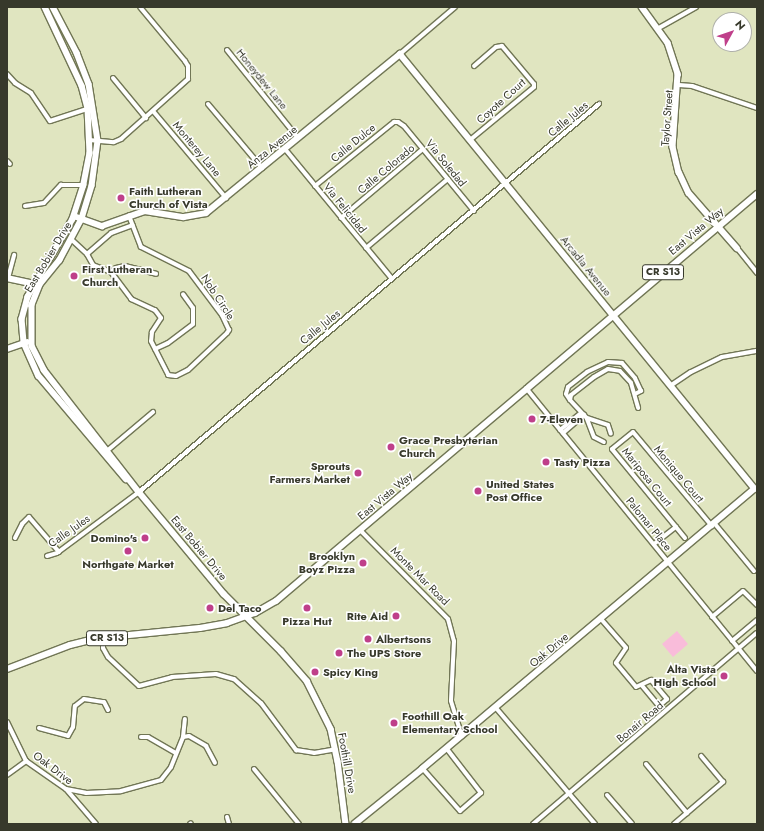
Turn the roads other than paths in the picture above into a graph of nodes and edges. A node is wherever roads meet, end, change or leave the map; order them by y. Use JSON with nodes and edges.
{"nodes":[{"id":1,"x":46,"y":7,"type":"edge"},
{"id":2,"x":53,"y":7,"type":"edge"},
{"id":3,"x":140,"y":7,"type":"edge"},
{"id":4,"x":455,"y":7,"type":"edge"},
{"id":5,"x":642,"y":7,"type":"edge"},
{"id":6,"x":696,"y":7,"type":"edge"},
{"id":7,"x":657,"y":29,"type":"junction"},
{"id":8,"x":227,"y":50,"type":"dead end"},
{"id":9,"x":400,"y":54,"type":"junction"},
{"id":10,"x":474,"y":66,"type":"dead end"},
{"id":11,"x":7,"y":74,"type":"edge"},
{"id":12,"x":113,"y":78,"type":"dead end"},
{"id":13,"x":679,"y":85,"type":"junction"},
{"id":14,"x":208,"y":104,"type":"dead end"},
{"id":15,"x":599,"y":104,"type":"dead end"},
{"id":16,"x":91,"y":108,"type":"junction"},
{"id":17,"x":757,"y":108,"type":"edge"},
{"id":18,"x":153,"y":111,"type":"junction"},
{"id":19,"x":146,"y":118,"type":"junction"},
{"id":20,"x":404,"y":126,"type":"joint"},
{"id":21,"x":298,"y":138,"type":"junction"},
{"id":22,"x":89,"y":140,"type":"junction"},
{"id":23,"x":470,"y":140,"type":"junction"},
{"id":24,"x":98,"y":141,"type":"junction"},
{"id":25,"x":285,"y":148,"type":"junction"},
{"id":26,"x":423,"y":149,"type":"junction"},
{"id":27,"x":262,"y":168,"type":"junction"},
{"id":28,"x":448,"y":179,"type":"junction"},
{"id":29,"x":506,"y":184,"type":"junction"},
{"id":30,"x":84,"y":185,"type":"junction"},
{"id":31,"x":315,"y":186,"type":"junction"},
{"id":32,"x":757,"y":194,"type":"edge"},
{"id":33,"x":226,"y":198,"type":"junction"},
{"id":34,"x":25,"y":206,"type":"dead end"},
{"id":35,"x":474,"y":211,"type":"junction"},
{"id":36,"x":129,"y":215,"type":"junction"},
{"id":37,"x":74,"y":216,"type":"junction"},
{"id":38,"x":342,"y":218,"type":"junction"},
{"id":39,"x":82,"y":219,"type":"junction"},
{"id":40,"x":133,"y":225,"type":"junction"},
{"id":41,"x":717,"y":227,"type":"junction"},
{"id":42,"x":72,"y":240,"type":"junction"},
{"id":43,"x":366,"y":248,"type":"junction"},
{"id":44,"x":737,"y":248,"type":"joint"},
{"id":45,"x":86,"y":254,"type":"junction"},
{"id":46,"x":14,"y":255,"type":"dead end"},
{"id":47,"x":111,"y":272,"type":"junction"},
{"id":48,"x":757,"y":273,"type":"edge"},
{"id":49,"x":156,"y":274,"type":"dead end"},
{"id":50,"x":7,"y":278,"type":"edge"},
{"id":51,"x":392,"y":279,"type":"junction"},
{"id":52,"x":37,"y":285,"type":"junction"},
{"id":53,"x":183,"y":294,"type":"dead end"},
{"id":54,"x":612,"y":314,"type":"junction"},
{"id":55,"x":31,"y":340,"type":"junction"},
{"id":56,"x":24,"y":343,"type":"junction"},
{"id":57,"x":7,"y":349,"type":"edge"},
{"id":58,"x":155,"y":349,"type":"junction"},
{"id":59,"x":757,"y":351,"type":"edge"},
{"id":60,"x":670,"y":386,"type":"junction"},
{"id":61,"x":526,"y":388,"type":"junction"},
{"id":62,"x":635,"y":394,"type":"junction"},
{"id":63,"x":570,"y":400,"type":"junction"},
{"id":64,"x":638,"y":408,"type":"dead end"},
{"id":65,"x":153,"y":412,"type":"dead end"},
{"id":66,"x":584,"y":416,"type":"junction"},
{"id":67,"x":561,"y":432,"type":"junction"},
{"id":68,"x":633,"y":432,"type":"joint"},
{"id":69,"x":611,"y":434,"type":"dead end"},
{"id":70,"x":604,"y":442,"type":"dead end"},
{"id":71,"x":108,"y":450,"type":"junction"},
{"id":72,"x":756,"y":490,"type":"edge"},
{"id":73,"x":139,"y":492,"type":"junction"},
{"id":74,"x":713,"y":525,"type":"junction"},
{"id":75,"x":676,"y":527,"type":"junction"},
{"id":76,"x":360,"y":530,"type":"junction"},
{"id":77,"x":15,"y":538,"type":"dead end"},
{"id":78,"x":685,"y":538,"type":"dead end"},
{"id":79,"x":654,"y":544,"type":"junction"},
{"id":80,"x":59,"y":552,"type":"junction"},
{"id":81,"x":47,"y":556,"type":"dead end"},
{"id":82,"x":669,"y":562,"type":"junction"},
{"id":83,"x":754,"y":571,"type":"dead end"},
{"id":84,"x":757,"y":605,"type":"edge"},
{"id":85,"x":244,"y":617,"type":"junction"},
{"id":86,"x":712,"y":617,"type":"junction"},
{"id":87,"x":602,"y":619,"type":"junction"},
{"id":88,"x":757,"y":620,"type":"edge"},
{"id":89,"x":757,"y":633,"type":"edge"},
{"id":90,"x":103,"y":638,"type":"junction"},
{"id":91,"x":732,"y":641,"type":"junction"},
{"id":92,"x":738,"y":648,"type":"junction"},
{"id":93,"x":7,"y":669,"type":"edge"},
{"id":94,"x":757,"y":671,"type":"edge"},
{"id":95,"x":642,"y":686,"type":"junction"},
{"id":96,"x":496,"y":708,"type":"junction"},
{"id":97,"x":108,"y":710,"type":"dead end"},
{"id":98,"x":185,"y":719,"type":"dead end"},
{"id":99,"x":7,"y":722,"type":"edge"},
{"id":100,"x":39,"y":728,"type":"dead end"},
{"id":101,"x":9,"y":732,"type":"edge"},
{"id":102,"x":462,"y":736,"type":"junction"},
{"id":103,"x":141,"y":737,"type":"dead end"},
{"id":104,"x":183,"y":737,"type":"junction"},
{"id":105,"x":336,"y":749,"type":"junction"},
{"id":106,"x":447,"y":749,"type":"junction"},
{"id":107,"x":176,"y":753,"type":"junction"},
{"id":108,"x":701,"y":756,"type":"dead end"},
{"id":109,"x":26,"y":761,"type":"junction"},
{"id":110,"x":215,"y":763,"type":"dead end"},
{"id":111,"x":646,"y":764,"type":"dead end"},
{"id":112,"x":254,"y":769,"type":"dead end"},
{"id":113,"x":423,"y":769,"type":"junction"},
{"id":114,"x":7,"y":775,"type":"edge"},
{"id":115,"x":66,"y":789,"type":"junction"},
{"id":116,"x":568,"y":794,"type":"junction"},
{"id":117,"x":607,"y":795,"type":"dead end"},
{"id":118,"x":344,"y":806,"type":"junction"},
{"id":119,"x":687,"y":813,"type":"junction"},
{"id":120,"x":227,"y":817,"type":"dead end"},
{"id":121,"x":357,"y":823,"type":"edge"},
{"id":122,"x":96,"y":824,"type":"edge"},
{"id":123,"x":229,"y":824,"type":"edge"},
{"id":124,"x":299,"y":824,"type":"edge"},
{"id":125,"x":346,"y":824,"type":"edge"},
{"id":126,"x":534,"y":824,"type":"edge"},
{"id":127,"x":594,"y":824,"type":"edge"},
{"id":128,"x":632,"y":824,"type":"edge"},
{"id":129,"x":674,"y":824,"type":"edge"}],
"edges":[{"from":1,"to":16,"type":"street","name":"East Bobier Drive"},
{"from":2,"to":16,"type":"street","name":"East Bobier Drive"},
{"from":3,"to":18,"type":"street"},
{"from":4,"to":9,"type":"street","name":"Anza Avenue"},
{"from":5,"to":7,"type":"street","name":"Taylor Street"},
{"from":6,"to":7,"type":"street"},
{"from":7,"to":13,"type":"street","name":"Taylor Street"},
{"from":8,"to":21,"type":"street","name":"Honeydew Lane"},
{"from":9,"to":21,"type":"street","name":"Anza Avenue"},
{"from":9,"to":23,"type":"street","name":"Arcadia Avenue"},
{"from":10,"to":23,"type":"street","name":"Coyote Court"},
{"from":11,"to":16,"type":"street"},
{"from":12,"to":19,"type":"street"},
{"from":13,"to":17,"type":"street"},
{"from":13,"to":41,"type":"street","name":"Taylor Street"},
{"from":14,"to":27,"type":"street"},
{"from":15,"to":29,"type":"street","name":"Calle Jules"},
{"from":16,"to":22,"type":"street","name":"East Bobier Drive"},
{"from":16,"to":24,"type":"street","name":"East Bobier Drive"},
{"from":18,"to":19,"type":"street"},
{"from":18,"to":33,"type":"street","name":"Monterey Lane"},
{"from":19,"to":24,"type":"street"},
{"from":20,"to":26,"type":"street","name":"Via Soledad"},
{"from":20,"to":31,"type":"street","name":"Calle Dulce"},
{"from":21,"to":25,"type":"street","name":"Anza Avenue"},
{"from":22,"to":24,"type":"street"},
{"from":22,"to":30,"type":"street","name":"East Bobier Drive"},
{"from":23,"to":29,"type":"street","name":"Arcadia Avenue"},
{"from":24,"to":39,"type":"street","name":"East Bobier Drive"},
{"from":25,"to":27,"type":"street","name":"Anza Avenue"},
{"from":25,"to":31,"type":"street","name":"Via Felicidad"},
{"from":26,"to":28,"type":"street","name":"Via Soledad"},
{"from":26,"to":38,"type":"street","name":"Calle Colorado"},
{"from":27,"to":33,"type":"street","name":"Anza Avenue"},
{"from":28,"to":35,"type":"street","name":"Via Soledad"},
{"from":28,"to":43,"type":"street"},
{"from":29,"to":35,"type":"street","name":"Calle Jules"},
{"from":29,"to":54,"type":"street","name":"Arcadia Avenue"},
{"from":30,"to":34,"type":"street"},
{"from":30,"to":37,"type":"street","name":"East Bobier Drive"},
{"from":31,"to":38,"type":"street","name":"Via Felicidad"},
{"from":32,"to":41,"type":"main road","name":"East Vista Way","number":"CR S13"},
{"from":33,"to":36,"type":"street","name":"Anza Avenue"},
{"from":35,"to":51,"type":"street","name":"Calle Jules"},
{"from":36,"to":39,"type":"street","name":"Anza Avenue"},
{"from":36,"to":40,"type":"street","name":"Nob Circle"},
{"from":37,"to":39,"type":"street","name":"Anza Avenue"},
{"from":37,"to":52,"type":"street","name":"East Bobier Drive"},
{"from":38,"to":43,"type":"street","name":"Via Felicidad"},
{"from":39,"to":42,"type":"street","name":"East Bobier Drive"},
{"from":40,"to":45,"type":"street"},
{"from":40,"to":58,"type":"street","name":"Nob Circle"},
{"from":41,"to":44,"type":"street","name":"Taylor Street"},
{"from":41,"to":54,"type":"main road","name":"East Vista Way","number":"CR S13"},
{"from":42,"to":45,"type":"street"},
{"from":42,"to":52,"type":"street","name":"East Bobier Drive"},
{"from":43,"to":51,"type":"street","name":"Via Felicidad"},
{"from":44,"to":48,"type":"street"},
{"from":45,"to":47,"type":"street"},
{"from":46,"to":50,"type":"street"},
{"from":47,"to":49,"type":"street"},
{"from":47,"to":58,"type":"street","name":"Nob Circle"},
{"from":50,"to":52,"type":"street"},
{"from":51,"to":73,"type":"street","name":"Calle Jules"},
{"from":52,"to":55,"type":"street","name":"East Bobier Drive"},
{"from":52,"to":56,"type":"street","name":"East Bobier Drive"},
{"from":53,"to":58,"type":"street"},
{"from":54,"to":60,"type":"street","name":"Arcadia Avenue"},
{"from":54,"to":61,"type":"main road","name":"East Vista Way","number":"CR S13"},
{"from":55,"to":56,"type":"street"},
{"from":55,"to":71,"type":"street","name":"East Bobier Drive"},
{"from":56,"to":57,"type":"street"},
{"from":56,"to":73,"type":"street","name":"East Bobier Drive"},
{"from":59,"to":60,"type":"street"},
{"from":60,"to":72,"type":"street","name":"Arcadia Avenue"},
{"from":61,"to":67,"type":"street","name":"Palomar Place"},
{"from":61,"to":76,"type":"main road","name":"East Vista Way","number":"CR S13"},
{"from":62,"to":63,"type":"street"},
{"from":62,"to":63,"type":"street"},
{"from":62,"to":64,"type":"street"},
{"from":63,"to":66,"type":"street"},
{"from":65,"to":71,"type":"street"},
{"from":66,"to":67,"type":"street"},
{"from":66,"to":69,"type":"street"},
{"from":66,"to":70,"type":"street"},
{"from":67,"to":79,"type":"street","name":"Palomar Place"},
{"from":68,"to":74,"type":"street","name":"Monique Court"},
{"from":68,"to":75,"type":"street","name":"Mariposa Court"},
{"from":71,"to":73,"type":"street","name":"East Bobier Drive"},
{"from":72,"to":74,"type":"street","name":"Oak Drive"},
{"from":73,"to":80,"type":"street","name":"Calle Jules"},
{"from":73,"to":85,"type":"street","name":"East Bobier Drive"},
{"from":74,"to":82,"type":"street","name":"Oak Drive"},
{"from":74,"to":83,"type":"street","name":"Monique Court"},
{"from":75,"to":78,"type":"street","name":"Mariposa Court"},
{"from":75,"to":79,"type":"street"},
{"from":76,"to":85,"type":"main road","name":"East Vista Way","number":"CR S13"},
{"from":76,"to":102,"type":"street","name":"Monte Mar Road"},
{"from":77,"to":80,"type":"street"},
{"from":79,"to":82,"type":"street","name":"Palomar Place"},
{"from":80,"to":81,"type":"street","name":"Calle Jules"},
{"from":82,"to":86,"type":"street","name":"Palomar Place"},
{"from":82,"to":87,"type":"street","name":"Oak Drive"},
{"from":84,"to":86,"type":"street"},
{"from":85,"to":90,"type":"main road","name":"East Vista Way","number":"CR S13"},
{"from":85,"to":105,"type":"street","name":"Foothill Drive"},
{"from":86,"to":91,"type":"street","name":"Palomar Place"},
{"from":87,"to":95,"type":"street"},
{"from":87,"to":96,"type":"street","name":"Oak Drive"},
{"from":88,"to":91,"type":"street"},
{"from":89,"to":92,"type":"street","name":"Bonair Road"},
{"from":90,"to":93,"type":"main road","name":"East Vista Way","number":"CR S13"},
{"from":90,"to":105,"type":"street"},
{"from":91,"to":92,"type":"street","name":"Palomar Place"},
{"from":92,"to":94,"type":"street","name":"Palomar Place"},
{"from":92,"to":116,"type":"street","name":"Bonair Road"},
{"from":95,"to":95,"type":"street"},
{"from":96,"to":102,"type":"street","name":"Oak Drive"},
{"from":96,"to":116,"type":"street"},
{"from":97,"to":100,"type":"street"},
{"from":98,"to":104,"type":"street"},
{"from":99,"to":101,"type":"street","name":"Oak Drive"},
{"from":101,"to":109,"type":"street","name":"Oak Drive"},
{"from":102,"to":106,"type":"street","name":"Oak Drive"},
{"from":103,"to":107,"type":"street"},
{"from":104,"to":107,"type":"street"},
{"from":104,"to":110,"type":"street"},
{"from":105,"to":118,"type":"street","name":"Foothill Drive"},
{"from":106,"to":113,"type":"street","name":"Oak Drive"},
{"from":106,"to":113,"type":"street"},
{"from":107,"to":115,"type":"street"},
{"from":108,"to":119,"type":"street"},
{"from":109,"to":114,"type":"street"},
{"from":109,"to":115,"type":"street","name":"Oak Drive"},
{"from":111,"to":119,"type":"street"},
{"from":112,"to":124,"type":"street"},
{"from":113,"to":121,"type":"street","name":"Oak Drive"},
{"from":115,"to":122,"type":"street","name":"Oak Drive"},
{"from":116,"to":126,"type":"street","name":"Bonair Road"},
{"from":116,"to":127,"type":"street"},
{"from":117,"to":128,"type":"street"},
{"from":118,"to":121,"type":"street"},
{"from":118,"to":125,"type":"street","name":"Foothill Drive"},
{"from":119,"to":129,"type":"street"},
{"from":120,"to":123,"type":"street"}]}
